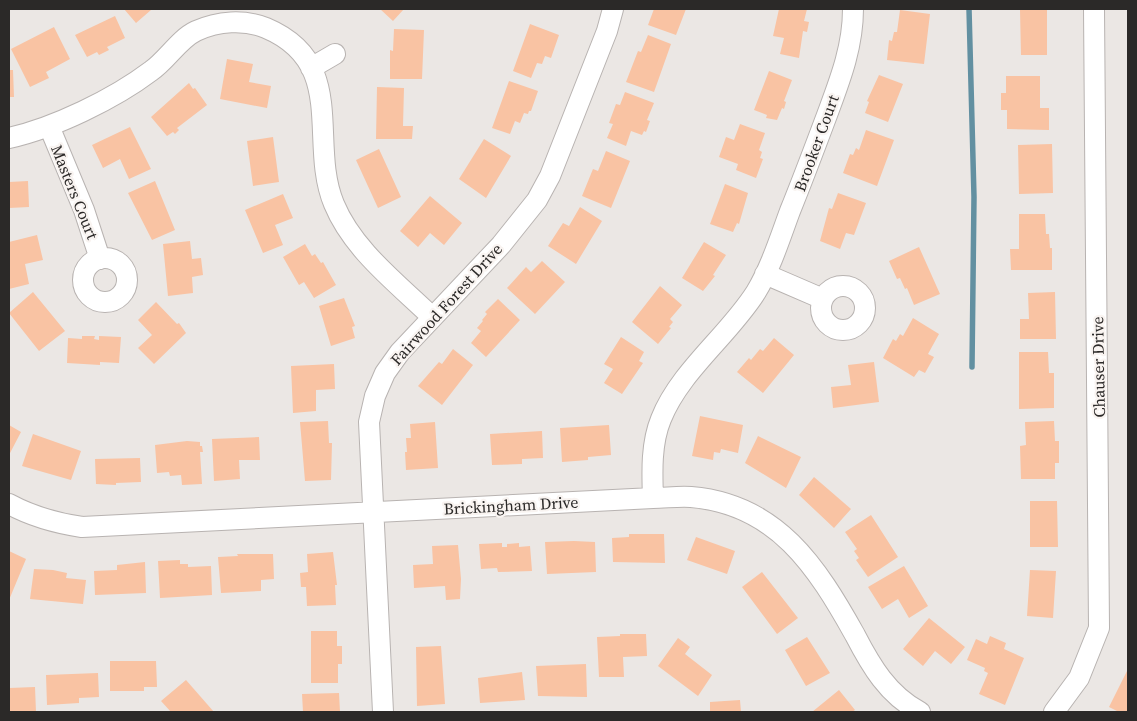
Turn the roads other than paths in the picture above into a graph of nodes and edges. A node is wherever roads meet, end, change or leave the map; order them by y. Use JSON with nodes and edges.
{"nodes":[{"id":1,"x":613,"y":9,"type":"edge"},
{"id":2,"x":852,"y":9,"type":"edge"},
{"id":3,"x":1094,"y":9,"type":"edge"},
{"id":4,"x":335,"y":54,"type":"dead end"},
{"id":5,"x":311,"y":68,"type":"junction"},
{"id":6,"x":48,"y":126,"type":"junction"},
{"id":7,"x":9,"y":138,"type":"edge"},
{"id":8,"x":100,"y":259,"type":"dead end"},
{"id":9,"x":765,"y":274,"type":"junction"},
{"id":10,"x":823,"y":299,"type":"dead end"},
{"id":11,"x":432,"y":318,"type":"junction"},
{"id":12,"x":653,"y":498,"type":"junction"},
{"id":13,"x":9,"y":504,"type":"edge"},
{"id":14,"x":372,"y":512,"type":"junction"},
{"id":15,"x":383,"y":712,"type":"edge"},
{"id":16,"x":920,"y":712,"type":"edge"},
{"id":17,"x":1054,"y":712,"type":"edge"}],
"edges":[{"from":1,"to":11,"type":"street","name":"Fairwood Forest Drive"},
{"from":2,"to":9,"type":"street","name":"Brooker Court"},
{"from":3,"to":17,"type":"street","name":"Chauser Drive"},
{"from":4,"to":5,"type":"street"},
{"from":5,"to":6,"type":"street"},
{"from":5,"to":11,"type":"street"},
{"from":6,"to":7,"type":"street"},
{"from":6,"to":8,"type":"street","name":"Masters Court"},
{"from":9,"to":10,"type":"street"},
{"from":9,"to":12,"type":"street","name":"Brooker Court"},
{"from":11,"to":14,"type":"street","name":"Fairwood Forest Drive"},
{"from":12,"to":14,"type":"street","name":"Brickingham Drive"},
{"from":12,"to":16,"type":"street","name":"Brickingham Drive"},
{"from":13,"to":14,"type":"street","name":"Brickingham Drive"},
{"from":14,"to":15,"type":"street","name":"Fairwood Forest Drive"}]}
